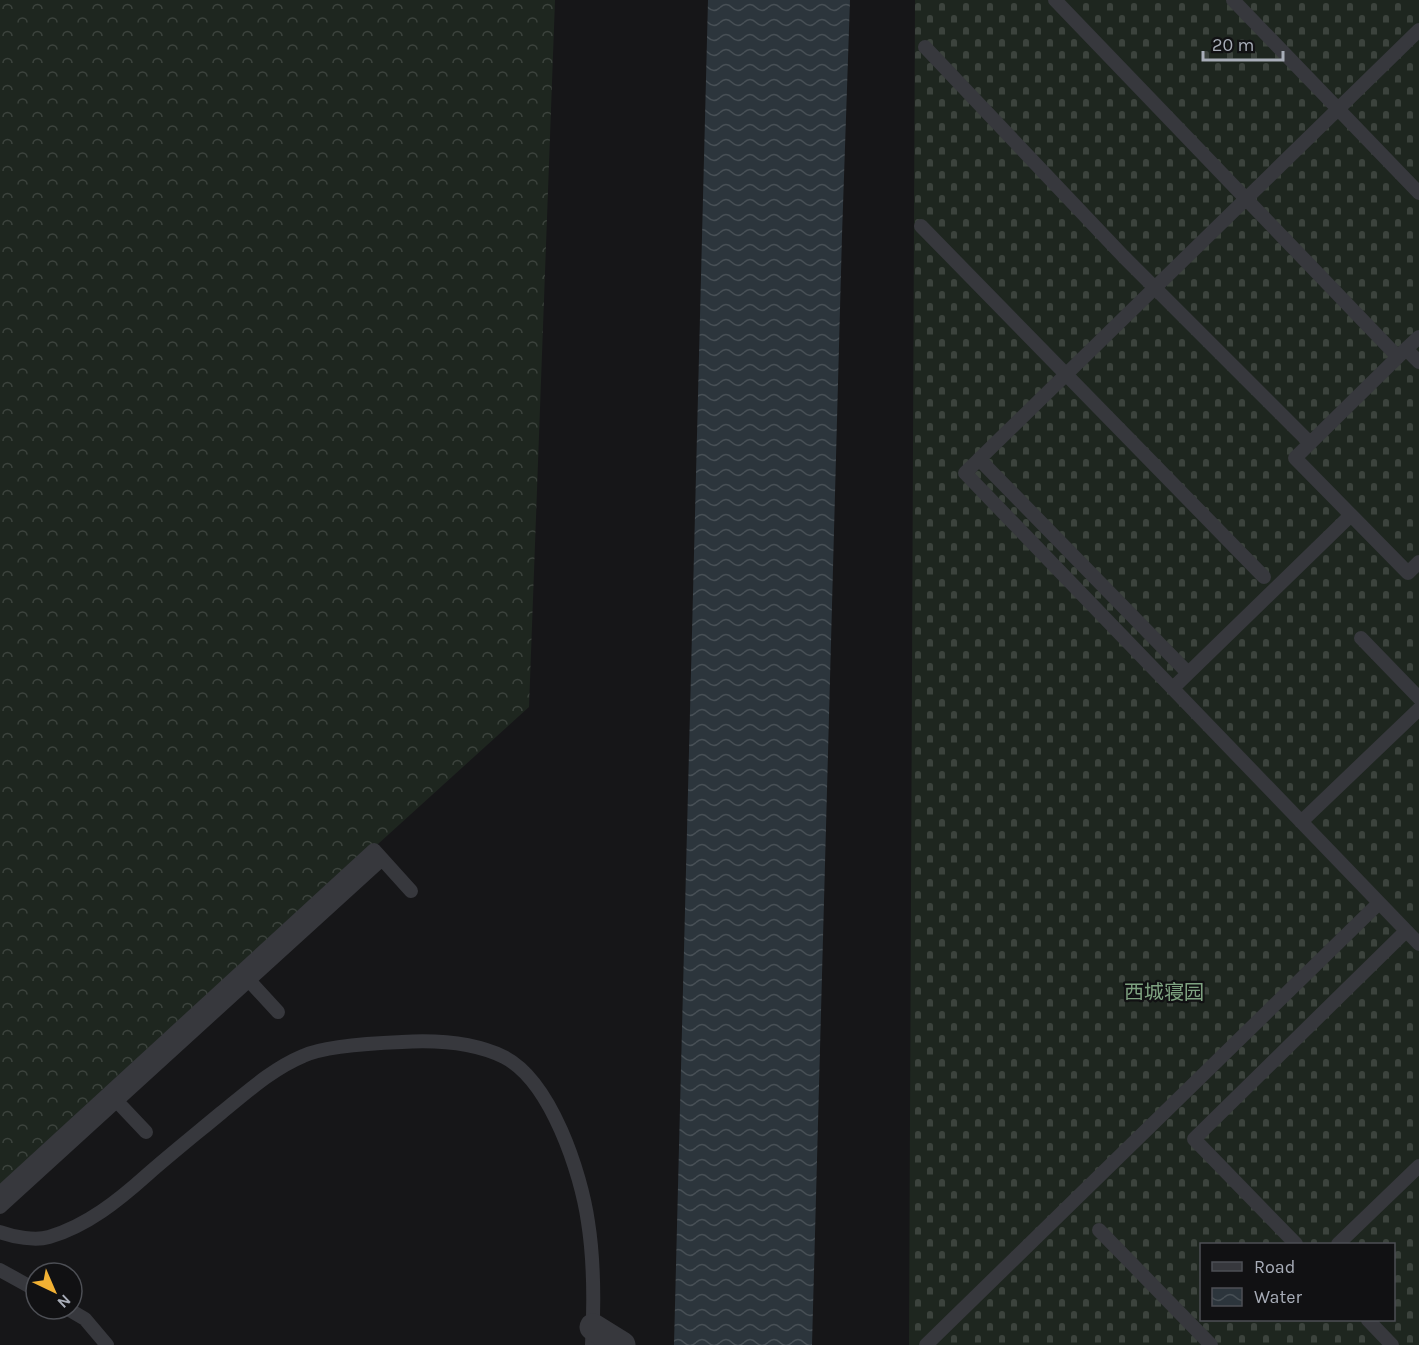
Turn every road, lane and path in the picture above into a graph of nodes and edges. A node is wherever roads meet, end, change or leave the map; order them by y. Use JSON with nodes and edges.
{"nodes":[{"id":1,"x":1055,"y":0,"type":"edge"},
{"id":2,"x":1233,"y":0,"type":"edge"},
{"id":3,"x":1419,"y":30,"type":"edge"},
{"id":4,"x":925,"y":47,"type":"dead end"},
{"id":5,"x":1338,"y":109,"type":"junction"},
{"id":6,"x":1419,"y":193,"type":"edge"},
{"id":7,"x":1246,"y":199,"type":"junction"},
{"id":8,"x":921,"y":226,"type":"dead end"},
{"id":9,"x":1155,"y":288,"type":"junction"},
{"id":10,"x":1419,"y":337,"type":"edge"},
{"id":11,"x":1402,"y":353,"type":"junction"},
{"id":12,"x":1419,"y":362,"type":"edge"},
{"id":13,"x":1066,"y":374,"type":"junction"},
{"id":14,"x":1310,"y":443,"type":"junction"},
{"id":15,"x":979,"y":459,"type":"junction"},
{"id":16,"x":1351,"y":515,"type":"junction"},
{"id":17,"x":1419,"y":562,"type":"edge"},
{"id":18,"x":1264,"y":577,"type":"dead end"},
{"id":19,"x":1361,"y":638,"type":"dead end"},
{"id":20,"x":1188,"y":673,"type":"junction"},
{"id":21,"x":1173,"y":688,"type":"junction"},
{"id":22,"x":1419,"y":698,"type":"edge"},
{"id":23,"x":1419,"y":709,"type":"edge"},
{"id":24,"x":1301,"y":822,"type":"junction"},
{"id":25,"x":411,"y":891,"type":"dead end"},
{"id":26,"x":1379,"y":903,"type":"junction"},
{"id":27,"x":1406,"y":931,"type":"junction"},
{"id":28,"x":1419,"y":944,"type":"edge"},
{"id":29,"x":245,"y":976,"type":"junction"},
{"id":30,"x":278,"y":1012,"type":"dead end"},
{"id":31,"x":113,"y":1096,"type":"junction"},
{"id":32,"x":146,"y":1132,"type":"dead end"},
{"id":33,"x":1419,"y":1166,"type":"edge"},
{"id":34,"x":0,"y":1193,"type":"edge"},
{"id":35,"x":0,"y":1207,"type":"edge"},
{"id":36,"x":1100,"y":1230,"type":"dead end"},
{"id":37,"x":0,"y":1233,"type":"edge"},
{"id":38,"x":1294,"y":1243,"type":"edge"},
{"id":39,"x":1340,"y":1243,"type":"edge"},
{"id":40,"x":0,"y":1270,"type":"edge"},
{"id":41,"x":24,"y":1283,"type":"edge"},
{"id":42,"x":84,"y":1318,"type":"edge"},
{"id":43,"x":1369,"y":1321,"type":"edge"},
{"id":44,"x":592,"y":1336,"type":"edge"},
{"id":45,"x":107,"y":1345,"type":"edge"},
{"id":46,"x":622,"y":1345,"type":"edge"},
{"id":47,"x":926,"y":1345,"type":"edge"},
{"id":48,"x":1211,"y":1345,"type":"edge"},
{"id":49,"x":1392,"y":1345,"type":"edge"}],
"edges":[{"from":1,"to":7,"type":"lane"},
{"from":2,"to":5,"type":"lane"},
{"from":3,"to":5,"type":"lane"},
{"from":4,"to":9,"type":"lane"},
{"from":5,"to":6,"type":"lane"},
{"from":5,"to":7,"type":"lane"},
{"from":7,"to":9,"type":"lane"},
{"from":7,"to":11,"type":"lane"},
{"from":8,"to":13,"type":"lane"},
{"from":9,"to":13,"type":"lane"},
{"from":9,"to":14,"type":"lane"},
{"from":10,"to":11,"type":"lane"},
{"from":11,"to":12,"type":"lane"},
{"from":11,"to":14,"type":"lane"},
{"from":13,"to":15,"type":"lane"},
{"from":13,"to":18,"type":"lane"},
{"from":14,"to":16,"type":"lane"},
{"from":15,"to":20,"type":"lane"},
{"from":15,"to":21,"type":"lane"},
{"from":16,"to":17,"type":"lane"},
{"from":16,"to":20,"type":"lane"},
{"from":19,"to":22,"type":"lane"},
{"from":20,"to":21,"type":"lane"},
{"from":21,"to":24,"type":"lane"},
{"from":23,"to":24,"type":"lane"},
{"from":24,"to":26,"type":"lane"},
{"from":25,"to":29,"type":"lane"},
{"from":26,"to":27,"type":"lane"},
{"from":26,"to":47,"type":"lane"},
{"from":27,"to":28,"type":"lane"},
{"from":27,"to":38,"type":"lane"},
{"from":29,"to":30,"type":"lane"},
{"from":29,"to":31,"type":"lane"},
{"from":31,"to":32,"type":"lane"},
{"from":31,"to":34,"type":"lane"},
{"from":31,"to":35,"type":"lane"},
{"from":33,"to":39,"type":"lane"},
{"from":36,"to":48,"type":"lane"},
{"from":37,"to":44,"type":"lane"},
{"from":40,"to":41,"type":"lane"},
{"from":42,"to":45,"type":"lane"},
{"from":43,"to":49,"type":"lane"},
{"from":44,"to":46,"type":"street"}]}
